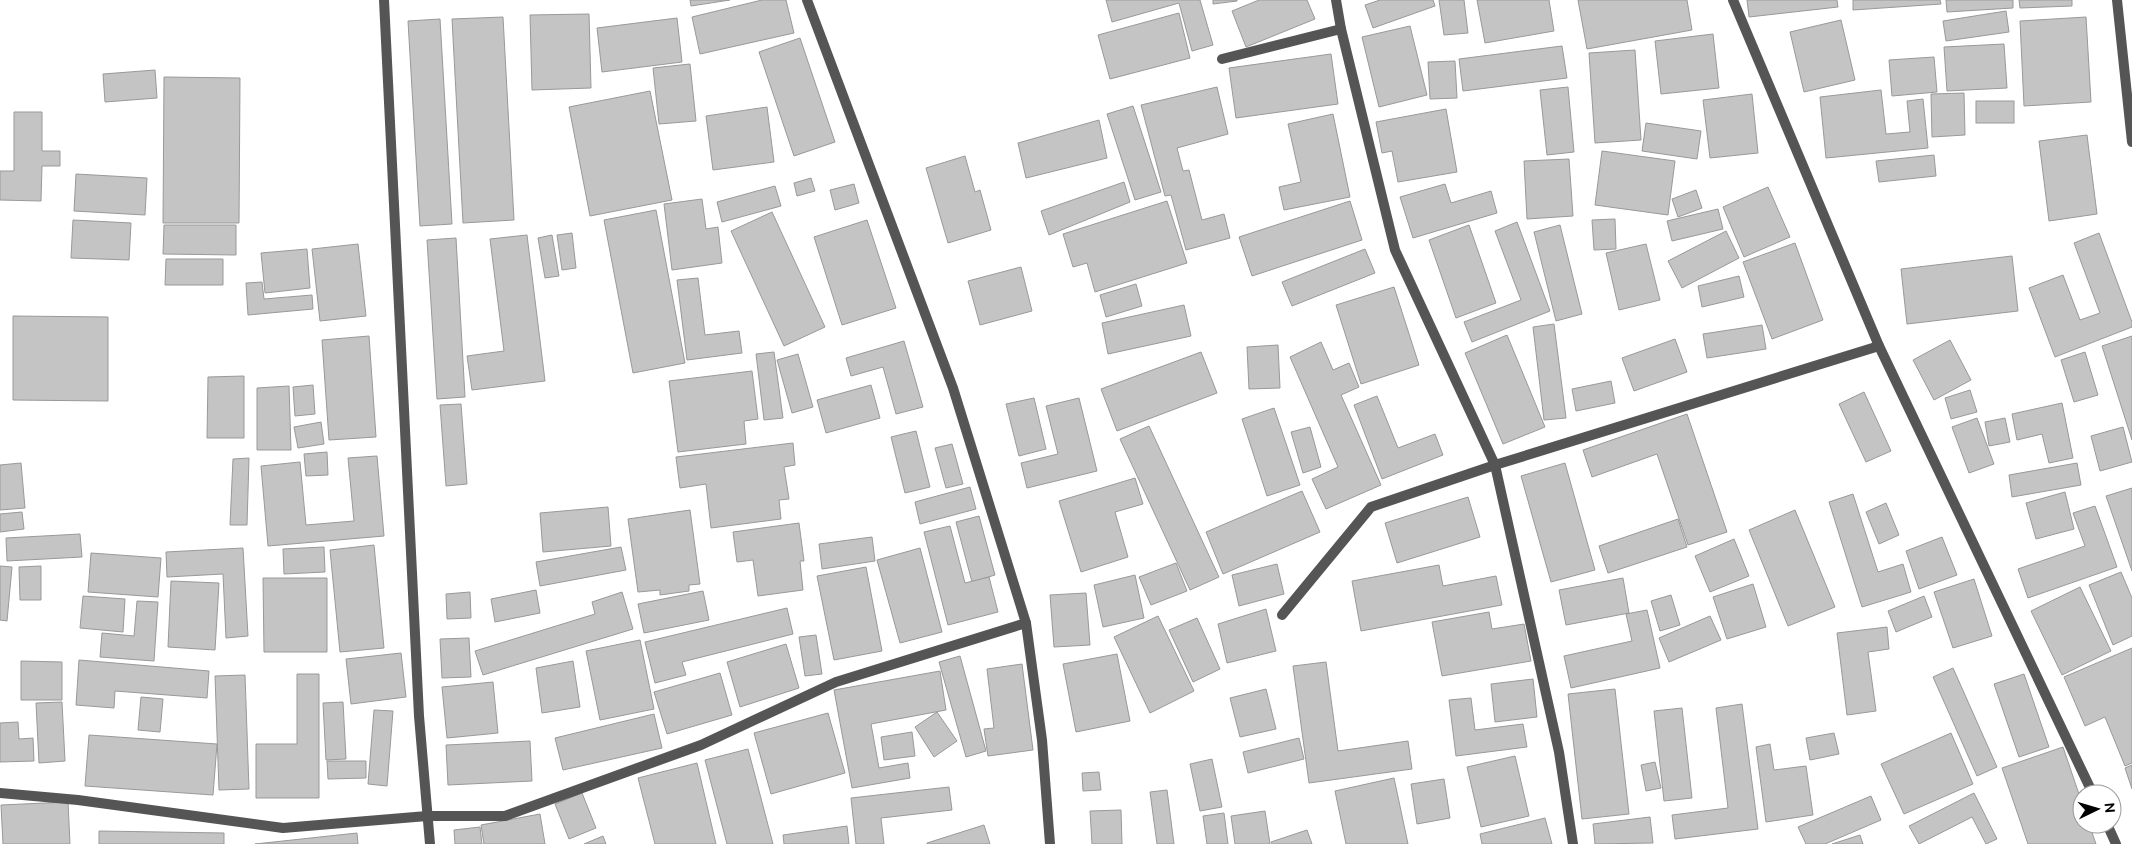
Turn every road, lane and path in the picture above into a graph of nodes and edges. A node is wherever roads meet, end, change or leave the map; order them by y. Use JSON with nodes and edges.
{"nodes":[{"id":1,"x":384,"y":0,"type":"edge"},
{"id":2,"x":807,"y":0,"type":"edge"},
{"id":3,"x":1336,"y":0,"type":"edge"},
{"id":4,"x":1733,"y":0,"type":"edge"},
{"id":5,"x":2117,"y":0,"type":"edge"},
{"id":6,"x":1341,"y":29,"type":"junction"},
{"id":7,"x":1222,"y":59,"type":"dead end"},
{"id":8,"x":2132,"y":142,"type":"edge"},
{"id":9,"x":1879,"y":346,"type":"junction"},
{"id":10,"x":1495,"y":465,"type":"junction"},
{"id":11,"x":1282,"y":615,"type":"dead end"},
{"id":12,"x":1026,"y":623,"type":"junction"},
{"id":13,"x":2087,"y":784,"type":"edge"},
{"id":14,"x":0,"y":793,"type":"edge"},
{"id":15,"x":427,"y":816,"type":"junction"},
{"id":16,"x":430,"y":844,"type":"edge"},
{"id":17,"x":1050,"y":844,"type":"edge"},
{"id":18,"x":1573,"y":844,"type":"edge"}],
"edges":[{"from":1,"to":15,"type":"street"},
{"from":2,"to":12,"type":"street"},
{"from":3,"to":6,"type":"street"},
{"from":4,"to":9,"type":"street"},
{"from":5,"to":8,"type":"street"},
{"from":6,"to":7,"type":"street"},
{"from":6,"to":10,"type":"street"},
{"from":9,"to":10,"type":"street"},
{"from":9,"to":13,"type":"street"},
{"from":10,"to":11,"type":"street"},
{"from":10,"to":18,"type":"street"},
{"from":12,"to":15,"type":"street"},
{"from":12,"to":17,"type":"street"},
{"from":14,"to":15,"type":"street"},
{"from":15,"to":16,"type":"street"}]}
